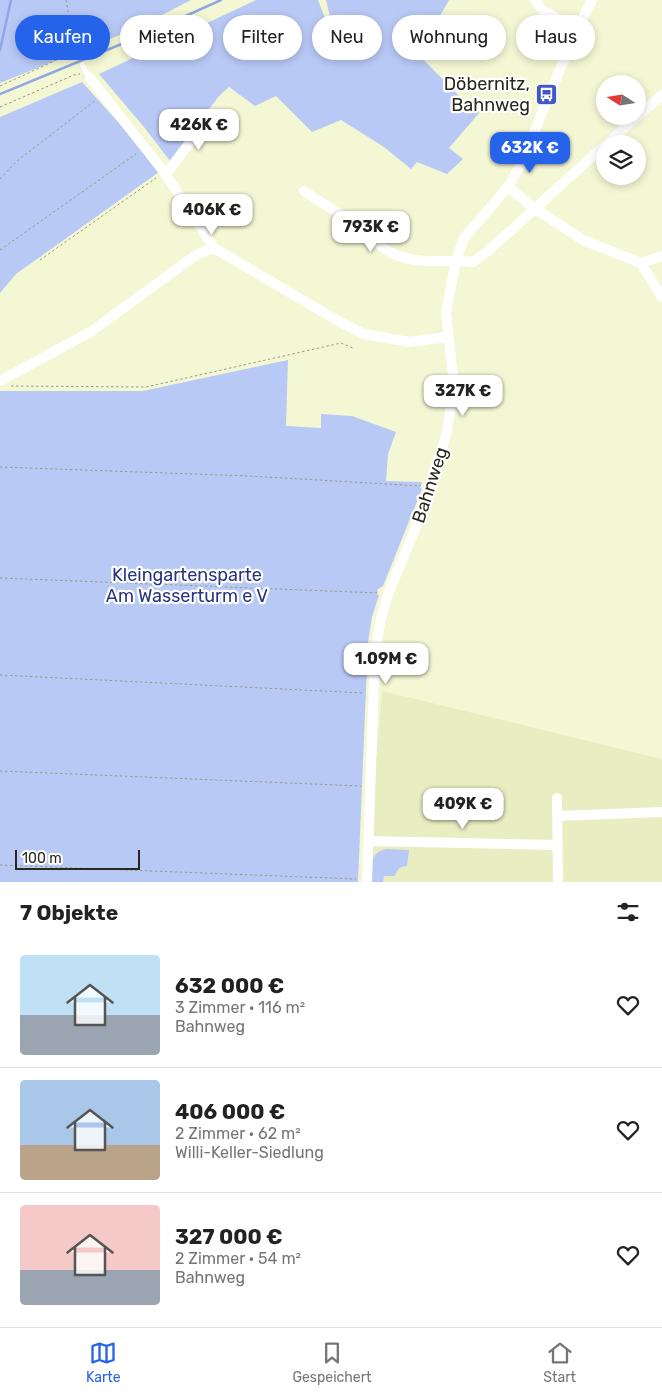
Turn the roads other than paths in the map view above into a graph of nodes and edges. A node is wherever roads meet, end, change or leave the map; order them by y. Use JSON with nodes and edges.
{"nodes":[{"id":1,"x":535,"y":0,"type":"edge"},
{"id":2,"x":592,"y":0,"type":"edge"},
{"id":3,"x":551,"y":15,"type":"edge"},
{"id":4,"x":584,"y":15,"type":"edge"},
{"id":5,"x":564,"y":60,"type":"edge"},
{"id":6,"x":82,"y":65,"type":"dead end"},
{"id":7,"x":89,"y":76,"type":"joint"},
{"id":8,"x":662,"y":95,"type":"edge"},
{"id":9,"x":646,"y":108,"type":"edge"},
{"id":10,"x":212,"y":113,"type":"dead end"},
{"id":11,"x":627,"y":125,"type":"edge"},
{"id":12,"x":616,"y":135,"type":"edge"},
{"id":13,"x":596,"y":153,"type":"edge"},
{"id":14,"x":165,"y":173,"type":"junction"},
{"id":15,"x":508,"y":187,"type":"junction"},
{"id":16,"x":304,"y":191,"type":"dead end"},
{"id":17,"x":534,"y":208,"type":"junction"},
{"id":18,"x":214,"y":248,"type":"junction"},
{"id":19,"x":662,"y":256,"type":"edge"},
{"id":20,"x":456,"y":260,"type":"junction"},
{"id":21,"x":641,"y":263,"type":"junction"},
{"id":22,"x":662,"y":297,"type":"edge"},
{"id":23,"x":447,"y":337,"type":"junction"},
{"id":24,"x":0,"y":381,"type":"edge"},
{"id":25,"x":557,"y":798,"type":"dead end"},
{"id":26,"x":661,"y":814,"type":"edge"},
{"id":27,"x":558,"y":816,"type":"junction"},
{"id":28,"x":369,"y":841,"type":"junction"},
{"id":29,"x":557,"y":845,"type":"junction"},
{"id":30,"x":367,"y":881,"type":"edge"},
{"id":31,"x":558,"y":882,"type":"edge"}],
"edges":[{"from":1,"to":3,"type":"street"},
{"from":2,"to":4,"type":"street","name":"Bahnweg"},
{"from":5,"to":15,"type":"street","name":"Bahnweg"},
{"from":6,"to":7,"type":"lane"},
{"from":7,"to":14,"type":"street"},
{"from":8,"to":9,"type":"street"},
{"from":10,"to":14,"type":"street"},
{"from":11,"to":12,"type":"street"},
{"from":13,"to":17,"type":"street"},
{"from":14,"to":18,"type":"street"},
{"from":15,"to":17,"type":"street"},
{"from":15,"to":20,"type":"street","name":"Bahnweg"},
{"from":16,"to":20,"type":"street"},
{"from":17,"to":20,"type":"street"},
{"from":17,"to":21,"type":"street"},
{"from":18,"to":23,"type":"street"},
{"from":18,"to":24,"type":"street"},
{"from":19,"to":21,"type":"street"},
{"from":20,"to":23,"type":"street","name":"Bahnweg"},
{"from":21,"to":22,"type":"street"},
{"from":23,"to":28,"type":"street","name":"Bahnweg"},
{"from":25,"to":27,"type":"street"},
{"from":26,"to":27,"type":"street"},
{"from":27,"to":29,"type":"street"},
{"from":28,"to":29,"type":"street"},
{"from":28,"to":30,"type":"street","name":"Bahnweg"},
{"from":29,"to":31,"type":"street"}]}
